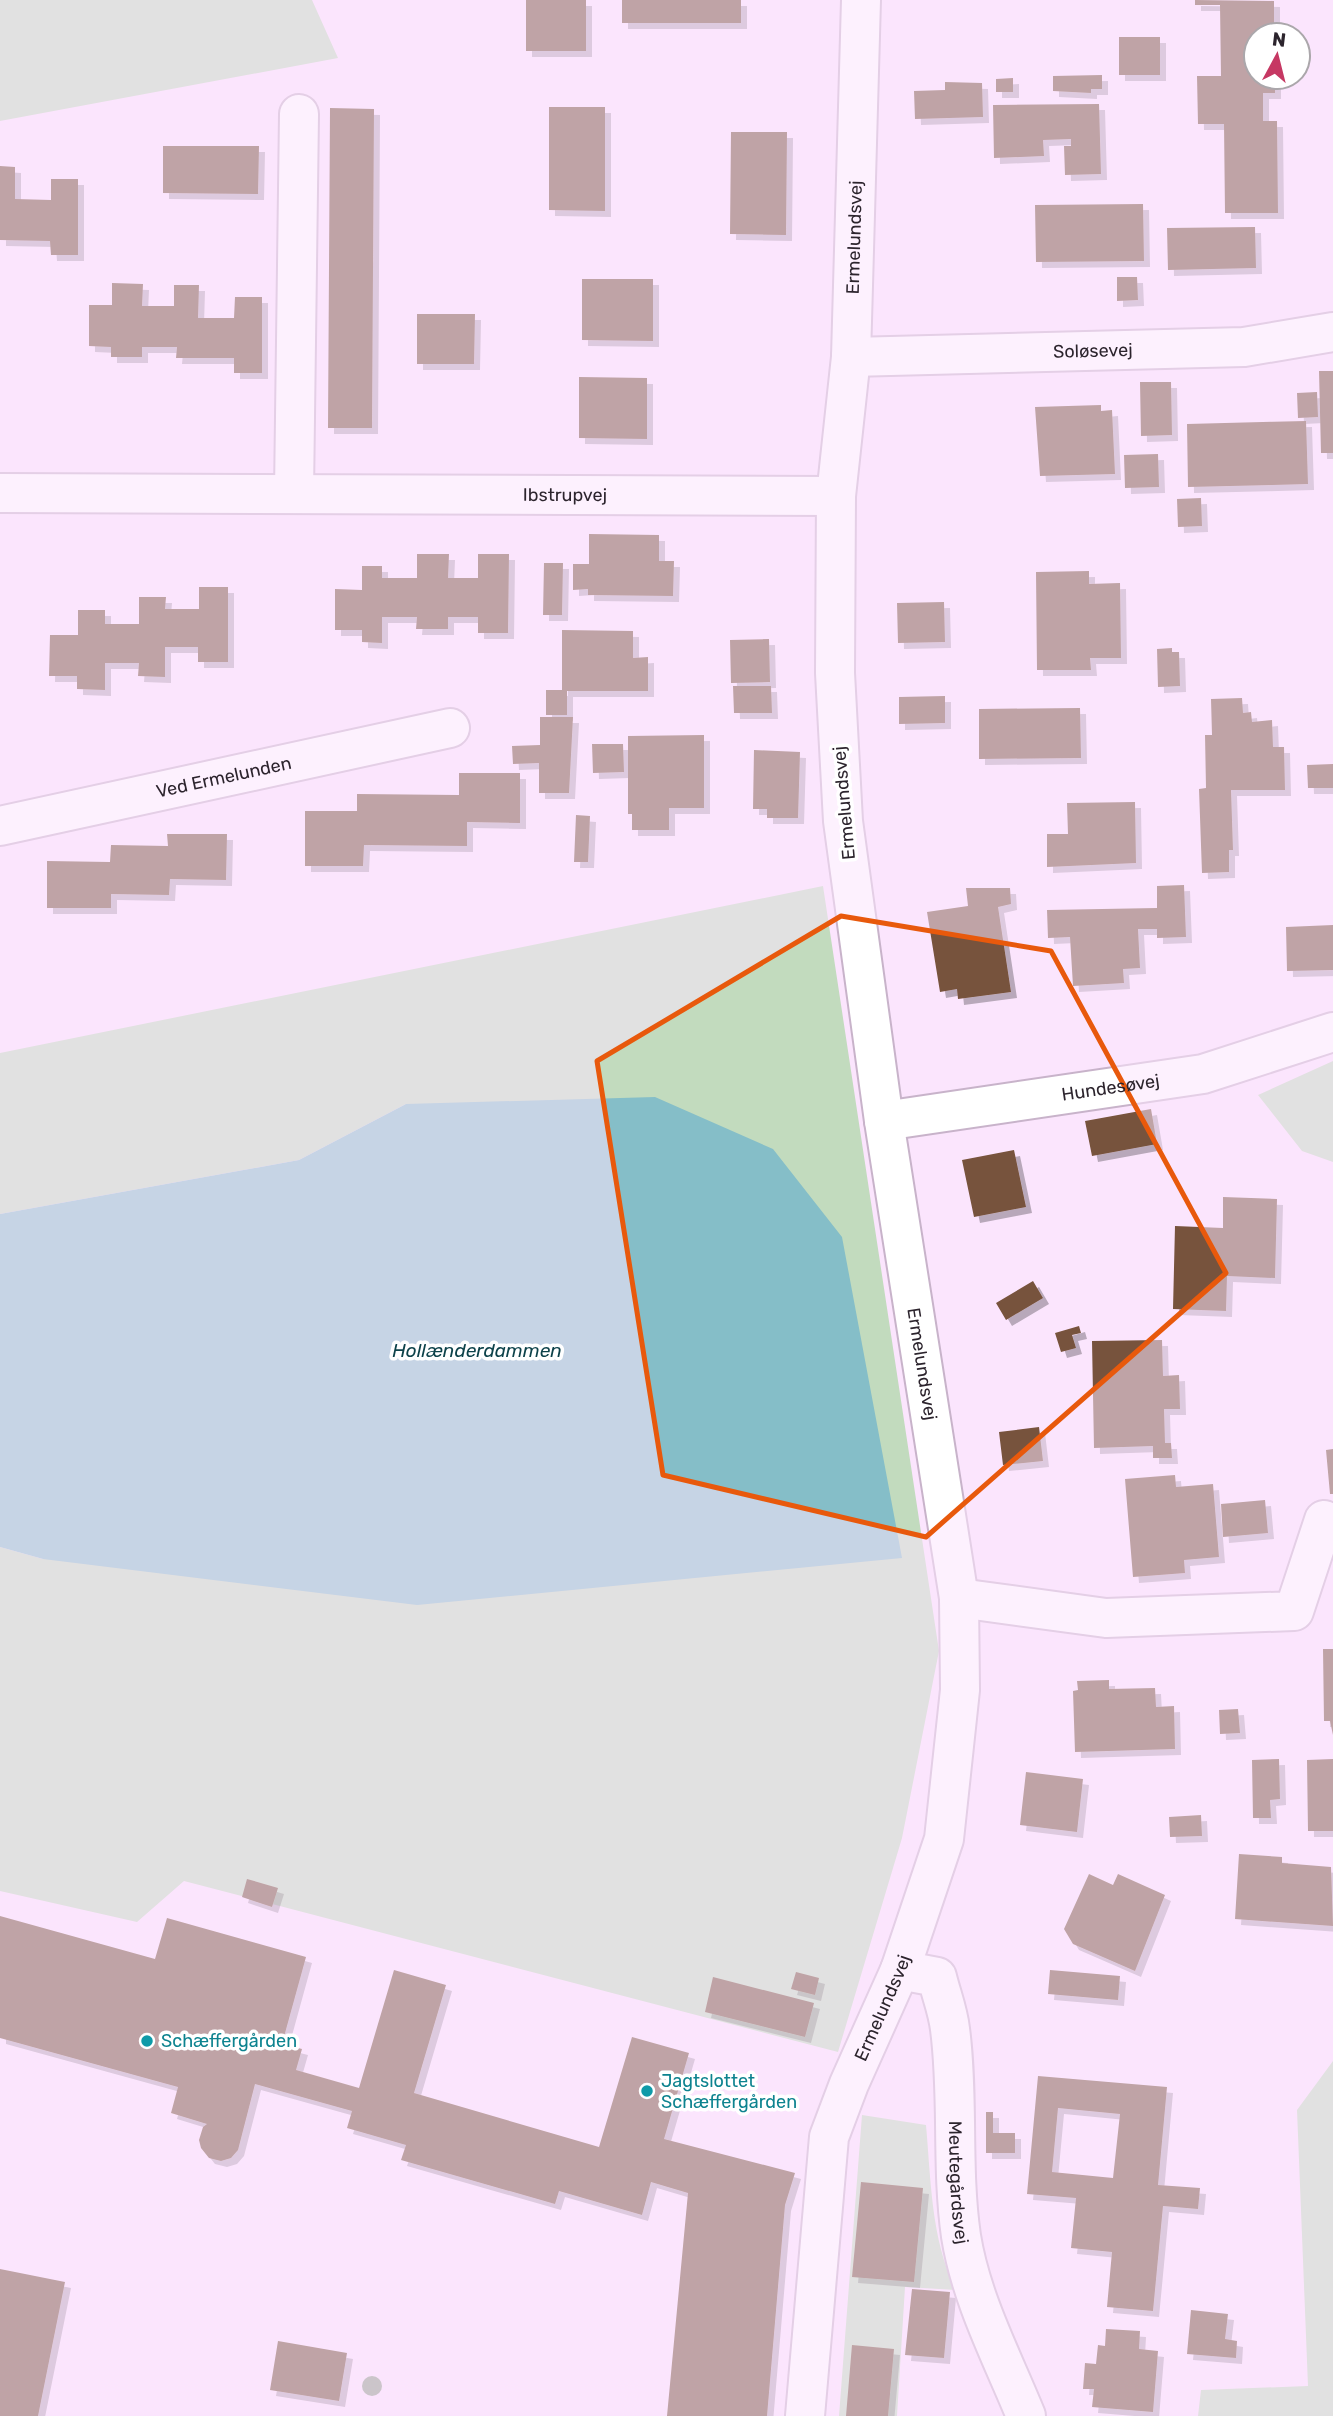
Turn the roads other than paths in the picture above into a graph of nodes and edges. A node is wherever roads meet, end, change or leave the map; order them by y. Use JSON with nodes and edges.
{"nodes":[{"id":1,"x":861,"y":0,"type":"edge"},
{"id":2,"x":299,"y":114,"type":"dead end"},
{"id":3,"x":1333,"y":332,"type":"edge"},
{"id":4,"x":851,"y":357,"type":"junction"},
{"id":5,"x":0,"y":493,"type":"edge"},
{"id":6,"x":294,"y":493,"type":"junction"},
{"id":7,"x":836,"y":496,"type":"junction"},
{"id":8,"x":450,"y":728,"type":"dead end"},
{"id":9,"x":0,"y":826,"type":"edge"},
{"id":10,"x":1333,"y":1032,"type":"edge"},
{"id":11,"x":884,"y":1121,"type":"junction"},
{"id":12,"x":1324,"y":1520,"type":"dead end"},
{"id":13,"x":959,"y":1598,"type":"junction"},
{"id":14,"x":900,"y":1970,"type":"junction"},
{"id":15,"x":805,"y":2416,"type":"edge"},
{"id":16,"x":1026,"y":2416,"type":"edge"}],
"edges":[{"from":1,"to":4,"type":"street","name":"Ermelundsvej"},
{"from":2,"to":6,"type":"street"},
{"from":3,"to":4,"type":"street","name":"Soløsevej"},
{"from":4,"to":7,"type":"street","name":"Ermelundsvej"},
{"from":5,"to":6,"type":"street","name":"Ibstrupvej"},
{"from":6,"to":7,"type":"street","name":"Ibstrupvej"},
{"from":7,"to":11,"type":"street","name":"Ermelundsvej"},
{"from":8,"to":9,"type":"street","name":"Ved Ermelunden"},
{"from":10,"to":11,"type":"street","name":"Hundesøvej"},
{"from":11,"to":13,"type":"street","name":"Ermelundsvej"},
{"from":12,"to":13,"type":"street"},
{"from":13,"to":14,"type":"street","name":"Ermelundsvej"},
{"from":14,"to":15,"type":"street","name":"Ermelundsvej"},
{"from":14,"to":16,"type":"street","name":"Meutegårdsvej"}]}
